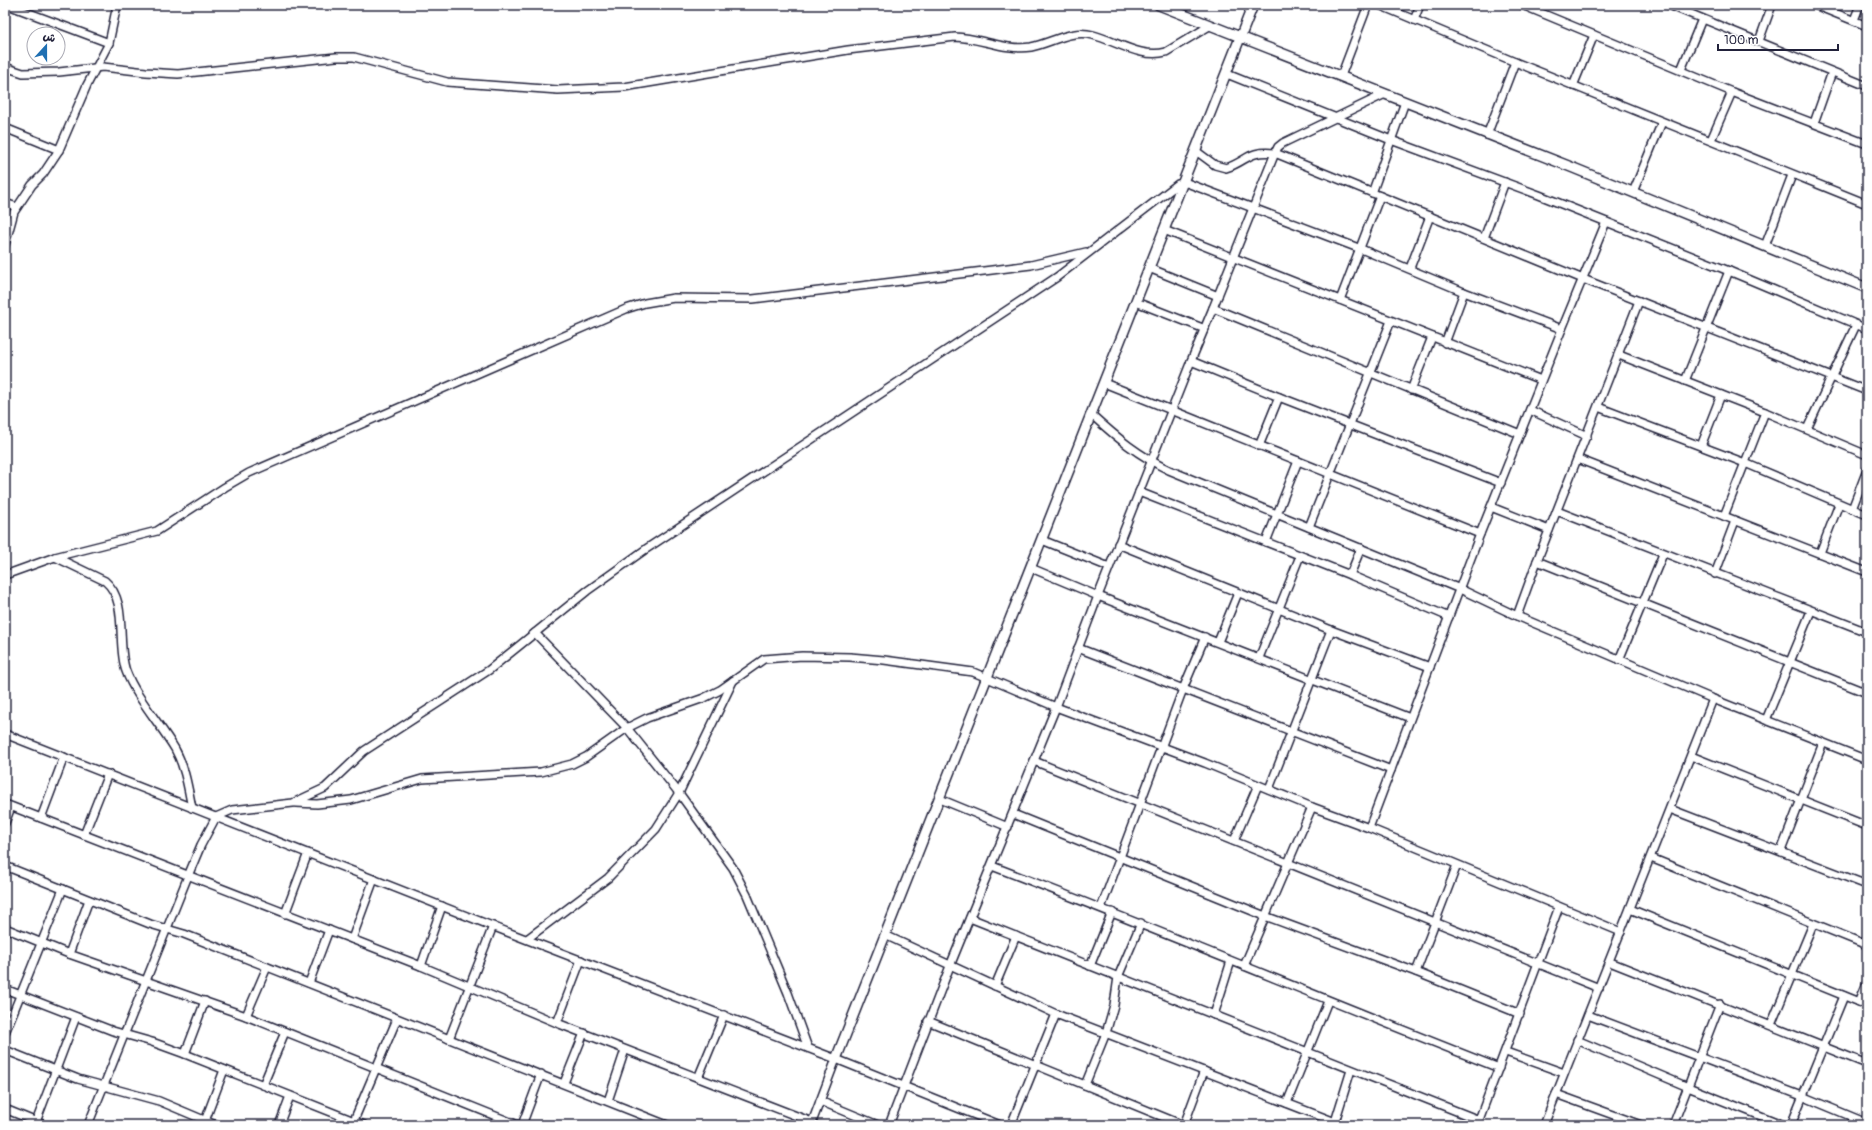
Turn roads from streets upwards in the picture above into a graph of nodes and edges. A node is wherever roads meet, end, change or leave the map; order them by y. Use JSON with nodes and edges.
{"nodes":[{"id":1,"x":8,"y":5,"type":"edge"},
{"id":2,"x":117,"y":5,"type":"edge"},
{"id":3,"x":1159,"y":5,"type":"edge"},
{"id":4,"x":1254,"y":5,"type":"edge"},
{"id":5,"x":1368,"y":5,"type":"edge"},
{"id":6,"x":1379,"y":5,"type":"edge"},
{"id":7,"x":1420,"y":5,"type":"edge"},
{"id":8,"x":1522,"y":5,"type":"edge"},
{"id":9,"x":1669,"y":5,"type":"edge"},
{"id":10,"x":1772,"y":5,"type":"edge"},
{"id":11,"x":1815,"y":5,"type":"edge"},
{"id":12,"x":1860,"y":5,"type":"edge"},
{"id":13,"x":22,"y":7,"type":"edge"},
{"id":14,"x":1537,"y":8,"type":"edge"},
{"id":15,"x":1702,"y":19,"type":"junction"},
{"id":16,"x":1414,"y":20,"type":"junction"},
{"id":17,"x":1854,"y":20,"type":"junction"},
{"id":18,"x":1211,"y":25,"type":"junction"},
{"id":19,"x":1867,"y":26,"type":"edge"},
{"id":20,"x":1594,"y":35,"type":"junction"},
{"id":21,"x":1242,"y":37,"type":"junction"},
{"id":22,"x":1759,"y":40,"type":"junction"},
{"id":23,"x":109,"y":43,"type":"junction"},
{"id":24,"x":1515,"y":62,"type":"junction"},
{"id":25,"x":5,"y":67,"type":"edge"},
{"id":26,"x":97,"y":68,"type":"junction"},
{"id":27,"x":1681,"y":70,"type":"junction"},
{"id":28,"x":1832,"y":72,"type":"junction"},
{"id":29,"x":1227,"y":74,"type":"junction"},
{"id":30,"x":1341,"y":76,"type":"junction"},
{"id":31,"x":1573,"y":86,"type":"junction"},
{"id":32,"x":1867,"y":86,"type":"edge"},
{"id":33,"x":1732,"y":92,"type":"junction"},
{"id":34,"x":1385,"y":94,"type":"junction"},
{"id":35,"x":1405,"y":102,"type":"junction"},
{"id":36,"x":1334,"y":118,"type":"junction"},
{"id":37,"x":1662,"y":122,"type":"junction"},
{"id":38,"x":1814,"y":123,"type":"junction"},
{"id":39,"x":5,"y":128,"type":"edge"},
{"id":40,"x":1487,"y":135,"type":"junction"},
{"id":41,"x":1390,"y":140,"type":"junction"},
{"id":42,"x":1711,"y":140,"type":"junction"},
{"id":43,"x":1867,"y":144,"type":"edge"},
{"id":44,"x":58,"y":150,"type":"junction"},
{"id":45,"x":1196,"y":151,"type":"junction"},
{"id":46,"x":1274,"y":153,"type":"junction"},
{"id":47,"x":1792,"y":175,"type":"junction"},
{"id":48,"x":1184,"y":182,"type":"junction"},
{"id":49,"x":1505,"y":182,"type":"junction"},
{"id":50,"x":1633,"y":192,"type":"junction"},
{"id":51,"x":1372,"y":193,"type":"junction"},
{"id":52,"x":1380,"y":196,"type":"junction"},
{"id":53,"x":5,"y":203,"type":"edge"},
{"id":54,"x":1867,"y":204,"type":"edge"},
{"id":55,"x":17,"y":207,"type":"junction"},
{"id":56,"x":1253,"y":207,"type":"junction"},
{"id":57,"x":1430,"y":216,"type":"junction"},
{"id":58,"x":1606,"y":222,"type":"junction"},
{"id":59,"x":1164,"y":230,"type":"junction"},
{"id":60,"x":1484,"y":238,"type":"junction"},
{"id":61,"x":5,"y":245,"type":"edge"},
{"id":62,"x":1765,"y":246,"type":"junction"},
{"id":63,"x":1361,"y":249,"type":"junction"},
{"id":64,"x":1088,"y":252,"type":"junction"},
{"id":65,"x":1234,"y":258,"type":"junction"},
{"id":66,"x":1149,"y":268,"type":"junction"},
{"id":67,"x":1410,"y":268,"type":"junction"},
{"id":68,"x":1729,"y":271,"type":"junction"},
{"id":69,"x":1583,"y":279,"type":"junction"},
{"id":70,"x":1866,"y":286,"type":"edge"},
{"id":71,"x":1464,"y":292,"type":"junction"},
{"id":72,"x":1218,"y":296,"type":"junction"},
{"id":73,"x":1340,"y":300,"type":"junction"},
{"id":74,"x":1639,"y":301,"type":"junction"},
{"id":75,"x":1136,"y":302,"type":"junction"},
{"id":76,"x":1213,"y":308,"type":"junction"},
{"id":77,"x":1391,"y":321,"type":"junction"},
{"id":78,"x":1856,"y":324,"type":"junction"},
{"id":79,"x":1707,"y":328,"type":"junction"},
{"id":80,"x":1204,"y":329,"type":"junction"},
{"id":81,"x":1562,"y":329,"type":"junction"},
{"id":82,"x":1867,"y":329,"type":"edge"},
{"id":83,"x":1432,"y":337,"type":"junction"},
{"id":84,"x":1445,"y":343,"type":"junction"},
{"id":85,"x":1619,"y":355,"type":"junction"},
{"id":86,"x":1191,"y":361,"type":"junction"},
{"id":87,"x":1370,"y":373,"type":"junction"},
{"id":88,"x":1831,"y":376,"type":"junction"},
{"id":89,"x":1541,"y":380,"type":"junction"},
{"id":90,"x":1685,"y":381,"type":"junction"},
{"id":91,"x":1104,"y":384,"type":"junction"},
{"id":92,"x":1411,"y":390,"type":"junction"},
{"id":93,"x":1867,"y":391,"type":"edge"},
{"id":94,"x":1720,"y":395,"type":"junction"},
{"id":95,"x":1279,"y":397,"type":"junction"},
{"id":96,"x":1598,"y":407,"type":"junction"},
{"id":97,"x":1171,"y":410,"type":"junction"},
{"id":98,"x":1530,"y":410,"type":"junction"},
{"id":99,"x":1765,"y":412,"type":"junction"},
{"id":100,"x":1092,"y":415,"type":"junction"},
{"id":101,"x":1350,"y":424,"type":"junction"},
{"id":102,"x":1808,"y":429,"type":"junction"},
{"id":103,"x":1520,"y":434,"type":"junction"},
{"id":104,"x":1587,"y":436,"type":"junction"},
{"id":105,"x":1259,"y":446,"type":"junction"},
{"id":106,"x":1701,"y":446,"type":"junction"},
{"id":107,"x":1867,"y":455,"type":"edge"},
{"id":108,"x":1578,"y":459,"type":"junction"},
{"id":109,"x":1151,"y":462,"type":"junction"},
{"id":110,"x":1298,"y":462,"type":"junction"},
{"id":111,"x":1745,"y":464,"type":"junction"},
{"id":112,"x":1867,"y":470,"type":"edge"},
{"id":113,"x":1330,"y":474,"type":"junction"},
{"id":114,"x":1501,"y":483,"type":"junction"},
{"id":115,"x":1139,"y":492,"type":"junction"},
{"id":116,"x":1839,"y":504,"type":"junction"},
{"id":117,"x":1491,"y":507,"type":"junction"},
{"id":118,"x":1852,"y":509,"type":"junction"},
{"id":119,"x":1557,"y":511,"type":"junction"},
{"id":120,"x":1277,"y":515,"type":"junction"},
{"id":121,"x":1867,"y":515,"type":"edge"},
{"id":122,"x":1724,"y":516,"type":"junction"},
{"id":123,"x":1734,"y":521,"type":"junction"},
{"id":124,"x":1309,"y":527,"type":"junction"},
{"id":125,"x":1549,"y":530,"type":"junction"},
{"id":126,"x":1480,"y":534,"type":"junction"},
{"id":127,"x":1042,"y":540,"type":"junction"},
{"id":128,"x":1266,"y":542,"type":"junction"},
{"id":129,"x":1118,"y":544,"type":"junction"},
{"id":130,"x":1360,"y":548,"type":"junction"},
{"id":131,"x":1820,"y":553,"type":"junction"},
{"id":132,"x":1663,"y":554,"type":"junction"},
{"id":133,"x":1300,"y":556,"type":"junction"},
{"id":134,"x":55,"y":557,"type":"junction"},
{"id":135,"x":1536,"y":561,"type":"junction"},
{"id":136,"x":1109,"y":567,"type":"junction"},
{"id":137,"x":1031,"y":568,"type":"junction"},
{"id":138,"x":1867,"y":572,"type":"edge"},
{"id":139,"x":1715,"y":574,"type":"junction"},
{"id":140,"x":5,"y":575,"type":"edge"},
{"id":141,"x":1350,"y":575,"type":"junction"},
{"id":142,"x":1460,"y":589,"type":"junction"},
{"id":143,"x":1238,"y":593,"type":"junction"},
{"id":144,"x":1098,"y":596,"type":"junction"},
{"id":145,"x":1642,"y":604,"type":"junction"},
{"id":146,"x":1278,"y":609,"type":"junction"},
{"id":147,"x":1810,"y":611,"type":"junction"},
{"id":148,"x":1516,"y":616,"type":"junction"},
{"id":149,"x":1449,"y":617,"type":"junction"},
{"id":150,"x":1331,"y":630,"type":"junction"},
{"id":151,"x":1867,"y":632,"type":"edge"},
{"id":152,"x":535,"y":633,"type":"junction"},
{"id":153,"x":1205,"y":637,"type":"junction"},
{"id":154,"x":1218,"y":642,"type":"junction"},
{"id":155,"x":1078,"y":648,"type":"junction"},
{"id":156,"x":1259,"y":658,"type":"junction"},
{"id":157,"x":1619,"y":660,"type":"junction"},
{"id":158,"x":1789,"y":663,"type":"junction"},
{"id":159,"x":1430,"y":667,"type":"junction"},
{"id":160,"x":988,"y":678,"type":"junction"},
{"id":161,"x":1311,"y":679,"type":"junction"},
{"id":162,"x":733,"y":681,"type":"junction"},
{"id":163,"x":1183,"y":689,"type":"junction"},
{"id":164,"x":1867,"y":693,"type":"edge"},
{"id":165,"x":1713,"y":699,"type":"junction"},
{"id":166,"x":1056,"y":707,"type":"junction"},
{"id":167,"x":1410,"y":718,"type":"junction"},
{"id":168,"x":1766,"y":720,"type":"junction"},
{"id":169,"x":626,"y":728,"type":"junction"},
{"id":170,"x":1290,"y":731,"type":"junction"},
{"id":171,"x":5,"y":734,"type":"edge"},
{"id":172,"x":1822,"y":743,"type":"junction"},
{"id":173,"x":1161,"y":747,"type":"junction"},
{"id":174,"x":1691,"y":756,"type":"junction"},
{"id":175,"x":64,"y":757,"type":"junction"},
{"id":176,"x":1867,"y":760,"type":"edge"},
{"id":177,"x":1034,"y":761,"type":"junction"},
{"id":178,"x":1391,"y":770,"type":"junction"},
{"id":179,"x":108,"y":774,"type":"junction"},
{"id":180,"x":1258,"y":785,"type":"junction"},
{"id":181,"x":1269,"y":789,"type":"junction"},
{"id":182,"x":678,"y":793,"type":"junction"},
{"id":183,"x":940,"y":799,"type":"junction"},
{"id":184,"x":1801,"y":799,"type":"junction"},
{"id":185,"x":294,"y":803,"type":"junction"},
{"id":186,"x":1140,"y":803,"type":"junction"},
{"id":187,"x":8,"y":806,"type":"edge"},
{"id":188,"x":1312,"y":807,"type":"junction"},
{"id":189,"x":192,"y":808,"type":"junction"},
{"id":190,"x":1670,"y":810,"type":"junction"},
{"id":191,"x":1013,"y":814,"type":"junction"},
{"id":192,"x":216,"y":817,"type":"junction"},
{"id":193,"x":41,"y":818,"type":"junction"},
{"id":194,"x":5,"y":823,"type":"edge"},
{"id":195,"x":1867,"y":826,"type":"edge"},
{"id":196,"x":1008,"y":827,"type":"junction"},
{"id":197,"x":1369,"y":828,"type":"junction"},
{"id":198,"x":84,"y":835,"type":"junction"},
{"id":199,"x":1234,"y":841,"type":"junction"},
{"id":200,"x":1780,"y":851,"type":"junction"},
{"id":201,"x":308,"y":853,"type":"junction"},
{"id":202,"x":1119,"y":857,"type":"junction"},
{"id":203,"x":1650,"y":858,"type":"junction"},
{"id":204,"x":1288,"y":862,"type":"junction"},
{"id":205,"x":1457,"y":865,"type":"junction"},
{"id":206,"x":5,"y":866,"type":"edge"},
{"id":207,"x":992,"y":866,"type":"junction"},
{"id":208,"x":188,"y":876,"type":"junction"},
{"id":209,"x":374,"y":879,"type":"junction"},
{"id":210,"x":1867,"y":885,"type":"edge"},
{"id":211,"x":63,"y":890,"type":"junction"},
{"id":212,"x":89,"y":900,"type":"junction"},
{"id":213,"x":442,"y":906,"type":"junction"},
{"id":214,"x":1559,"y":907,"type":"junction"},
{"id":215,"x":1100,"y":908,"type":"junction"},
{"id":216,"x":1630,"y":909,"type":"junction"},
{"id":217,"x":1112,"y":912,"type":"junction"},
{"id":218,"x":285,"y":914,"type":"junction"},
{"id":219,"x":1265,"y":916,"type":"junction"},
{"id":220,"x":970,"y":918,"type":"junction"},
{"id":221,"x":1140,"y":923,"type":"junction"},
{"id":222,"x":1434,"y":923,"type":"junction"},
{"id":223,"x":1813,"y":924,"type":"junction"},
{"id":224,"x":493,"y":926,"type":"junction"},
{"id":225,"x":5,"y":928,"type":"edge"},
{"id":226,"x":166,"y":929,"type":"junction"},
{"id":227,"x":329,"y":930,"type":"junction"},
{"id":228,"x":1621,"y":932,"type":"junction"},
{"id":229,"x":885,"y":935,"type":"junction"},
{"id":230,"x":1016,"y":936,"type":"junction"},
{"id":231,"x":527,"y":939,"type":"junction"},
{"id":232,"x":352,"y":940,"type":"junction"},
{"id":233,"x":42,"y":943,"type":"junction"},
{"id":234,"x":1867,"y":945,"type":"edge"},
{"id":235,"x":69,"y":954,"type":"junction"},
{"id":236,"x":581,"y":960,"type":"junction"},
{"id":237,"x":1231,"y":961,"type":"junction"},
{"id":238,"x":1610,"y":962,"type":"junction"},
{"id":239,"x":1538,"y":964,"type":"junction"},
{"id":240,"x":421,"y":966,"type":"junction"},
{"id":241,"x":950,"y":966,"type":"junction"},
{"id":242,"x":1090,"y":966,"type":"junction"},
{"id":243,"x":1244,"y":966,"type":"junction"},
{"id":244,"x":267,"y":967,"type":"junction"},
{"id":245,"x":1416,"y":972,"type":"junction"},
{"id":246,"x":1791,"y":974,"type":"junction"},
{"id":247,"x":1118,"y":977,"type":"junction"},
{"id":248,"x":146,"y":981,"type":"junction"},
{"id":249,"x":309,"y":983,"type":"junction"},
{"id":250,"x":1867,"y":983,"type":"edge"},
{"id":251,"x":995,"y":986,"type":"junction"},
{"id":252,"x":470,"y":987,"type":"junction"},
{"id":253,"x":1599,"y":988,"type":"junction"},
{"id":254,"x":5,"y":990,"type":"edge"},
{"id":255,"x":20,"y":995,"type":"junction"},
{"id":256,"x":1844,"y":996,"type":"junction"},
{"id":257,"x":205,"y":1001,"type":"junction"},
{"id":258,"x":1328,"y":1001,"type":"junction"},
{"id":259,"x":1859,"y":1002,"type":"junction"},
{"id":260,"x":1720,"y":1004,"type":"junction"},
{"id":261,"x":1867,"y":1005,"type":"edge"},
{"id":262,"x":1056,"y":1014,"type":"junction"},
{"id":263,"x":1520,"y":1014,"type":"junction"},
{"id":264,"x":724,"y":1015,"type":"junction"},
{"id":265,"x":1214,"y":1015,"type":"junction"},
{"id":266,"x":1588,"y":1015,"type":"junction"},
{"id":267,"x":246,"y":1016,"type":"junction"},
{"id":268,"x":76,"y":1017,"type":"junction"},
{"id":269,"x":397,"y":1019,"type":"junction"},
{"id":270,"x":928,"y":1021,"type":"junction"},
{"id":271,"x":557,"y":1023,"type":"junction"},
{"id":272,"x":1771,"y":1024,"type":"junction"},
{"id":273,"x":285,"y":1032,"type":"junction"},
{"id":274,"x":5,"y":1033,"type":"edge"},
{"id":275,"x":584,"y":1033,"type":"junction"},
{"id":276,"x":1106,"y":1033,"type":"junction"},
{"id":277,"x":124,"y":1034,"type":"junction"},
{"id":278,"x":449,"y":1039,"type":"junction"},
{"id":279,"x":1577,"y":1040,"type":"junction"},
{"id":280,"x":1823,"y":1047,"type":"junction"},
{"id":281,"x":808,"y":1048,"type":"junction"},
{"id":282,"x":5,"y":1050,"type":"edge"},
{"id":283,"x":625,"y":1050,"type":"junction"},
{"id":284,"x":1307,"y":1052,"type":"junction"},
{"id":285,"x":1506,"y":1052,"type":"junction"},
{"id":286,"x":185,"y":1054,"type":"junction"},
{"id":287,"x":1698,"y":1056,"type":"junction"},
{"id":288,"x":836,"y":1059,"type":"junction"},
{"id":289,"x":1867,"y":1064,"type":"edge"},
{"id":290,"x":1035,"y":1065,"type":"junction"},
{"id":291,"x":375,"y":1068,"type":"junction"},
{"id":292,"x":1499,"y":1068,"type":"junction"},
{"id":293,"x":224,"y":1070,"type":"junction"},
{"id":294,"x":1351,"y":1070,"type":"junction"},
{"id":295,"x":56,"y":1071,"type":"junction"},
{"id":296,"x":1204,"y":1071,"type":"junction"},
{"id":297,"x":1564,"y":1073,"type":"junction"},
{"id":298,"x":541,"y":1074,"type":"junction"},
{"id":299,"x":698,"y":1078,"type":"junction"},
{"id":300,"x":564,"y":1083,"type":"junction"},
{"id":301,"x":103,"y":1085,"type":"junction"},
{"id":302,"x":263,"y":1085,"type":"junction"},
{"id":303,"x":1085,"y":1085,"type":"junction"},
{"id":304,"x":904,"y":1086,"type":"junction"},
{"id":305,"x":1688,"y":1087,"type":"junction"},
{"id":306,"x":1556,"y":1094,"type":"junction"},
{"id":307,"x":290,"y":1096,"type":"junction"},
{"id":308,"x":1802,"y":1096,"type":"junction"},
{"id":309,"x":608,"y":1101,"type":"junction"},
{"id":310,"x":820,"y":1101,"type":"junction"},
{"id":311,"x":1287,"y":1103,"type":"junction"},
{"id":312,"x":5,"y":1110,"type":"edge"},
{"id":313,"x":204,"y":1120,"type":"junction"},
{"id":314,"x":36,"y":1122,"type":"junction"},
{"id":315,"x":503,"y":1122,"type":"edge"},
{"id":316,"x":353,"y":1123,"type":"edge"},
{"id":317,"x":812,"y":1123,"type":"edge"},
{"id":318,"x":1334,"y":1123,"type":"edge"},
{"id":319,"x":1478,"y":1123,"type":"edge"},
{"id":320,"x":1867,"y":1123,"type":"edge"},
{"id":321,"x":44,"y":1125,"type":"edge"},
{"id":322,"x":88,"y":1125,"type":"edge"},
{"id":323,"x":216,"y":1125,"type":"edge"},
{"id":324,"x":278,"y":1125,"type":"edge"},
{"id":325,"x":364,"y":1125,"type":"edge"},
{"id":326,"x":518,"y":1125,"type":"edge"},
{"id":327,"x":522,"y":1125,"type":"edge"},
{"id":328,"x":667,"y":1125,"type":"edge"},
{"id":329,"x":878,"y":1125,"type":"edge"},
{"id":330,"x":889,"y":1125,"type":"edge"},
{"id":331,"x":1000,"y":1125,"type":"edge"},
{"id":332,"x":1011,"y":1125,"type":"edge"},
{"id":333,"x":1183,"y":1125,"type":"edge"},
{"id":334,"x":1343,"y":1125,"type":"edge"},
{"id":335,"x":1544,"y":1125,"type":"edge"},
{"id":336,"x":1641,"y":1125,"type":"edge"},
{"id":337,"x":1674,"y":1125,"type":"edge"},
{"id":338,"x":1784,"y":1125,"type":"edge"},
{"id":339,"x":1790,"y":1125,"type":"edge"}],
"edges":[{"from":1,"to":13,"type":"street"},
{"from":2,"to":23,"type":"street"},
{"from":3,"to":18,"type":"street"},
{"from":4,"to":21,"type":"street"},
{"from":5,"to":30,"type":"street"},
{"from":6,"to":16,"type":"street"},
{"from":7,"to":16,"type":"street"},
{"from":8,"to":14,"type":"street"},
{"from":9,"to":15,"type":"street"},
{"from":10,"to":22,"type":"street"},
{"from":11,"to":17,"type":"street"},
{"from":12,"to":17,"type":"street"},
{"from":13,"to":23,"type":"street"},
{"from":14,"to":20,"type":"street"},
{"from":15,"to":22,"type":"street"},
{"from":15,"to":27,"type":"street"},
{"from":16,"to":24,"type":"street"},
{"from":17,"to":19,"type":"street"},
{"from":18,"to":21,"type":"street"},
{"from":18,"to":26,"type":"street"},
{"from":20,"to":27,"type":"street"},
{"from":20,"to":31,"type":"street"},
{"from":21,"to":29,"type":"street"},
{"from":21,"to":30,"type":"street"},
{"from":22,"to":28,"type":"street"},
{"from":23,"to":26,"type":"street"},
{"from":24,"to":31,"type":"street"},
{"from":24,"to":40,"type":"street"},
{"from":25,"to":26,"type":"street"},
{"from":26,"to":44,"type":"street"},
{"from":27,"to":33,"type":"street"},
{"from":28,"to":32,"type":"street"},
{"from":28,"to":38,"type":"street"},
{"from":29,"to":36,"type":"street"},
{"from":29,"to":45,"type":"street"},
{"from":30,"to":34,"type":"street"},
{"from":31,"to":37,"type":"street"},
{"from":33,"to":38,"type":"street"},
{"from":33,"to":42,"type":"street"},
{"from":34,"to":35,"type":"street"},
{"from":34,"to":36,"type":"street"},
{"from":35,"to":40,"type":"street"},
{"from":35,"to":41,"type":"street"},
{"from":36,"to":41,"type":"street"},
{"from":36,"to":46,"type":"street"},
{"from":37,"to":42,"type":"street"},
{"from":37,"to":50,"type":"street"},
{"from":38,"to":43,"type":"street"},
{"from":39,"to":44,"type":"street"},
{"from":40,"to":50,"type":"street"},
{"from":41,"to":49,"type":"street"},
{"from":41,"to":51,"type":"street"},
{"from":42,"to":47,"type":"street"},
{"from":44,"to":55,"type":"street"},
{"from":45,"to":46,"type":"street"},
{"from":45,"to":48,"type":"street"},
{"from":46,"to":51,"type":"street"},
{"from":46,"to":56,"type":"street"},
{"from":47,"to":54,"type":"street"},
{"from":47,"to":62,"type":"street"},
{"from":48,"to":56,"type":"street"},
{"from":48,"to":59,"type":"street"},
{"from":48,"to":64,"type":"street"},
{"from":49,"to":58,"type":"street"},
{"from":49,"to":60,"type":"street"},
{"from":50,"to":62,"type":"street"},
{"from":51,"to":52,"type":"street"},
{"from":52,"to":57,"type":"street"},
{"from":52,"to":63,"type":"street"},
{"from":53,"to":55,"type":"street"},
{"from":55,"to":61,"type":"street"},
{"from":56,"to":63,"type":"street"},
{"from":56,"to":65,"type":"street"},
{"from":57,"to":60,"type":"street"},
{"from":57,"to":67,"type":"street"},
{"from":58,"to":68,"type":"street"},
{"from":58,"to":69,"type":"street"},
{"from":59,"to":65,"type":"street"},
{"from":59,"to":66,"type":"street"},
{"from":60,"to":69,"type":"street"},
{"from":62,"to":70,"type":"street"},
{"from":63,"to":67,"type":"street"},
{"from":63,"to":73,"type":"street"},
{"from":64,"to":134,"type":"street"},
{"from":64,"to":152,"type":"street"},
{"from":65,"to":72,"type":"street"},
{"from":65,"to":73,"type":"street"},
{"from":66,"to":72,"type":"street"},
{"from":66,"to":75,"type":"street"},
{"from":67,"to":71,"type":"street"},
{"from":68,"to":78,"type":"street"},
{"from":68,"to":79,"type":"street"},
{"from":69,"to":74,"type":"street"},
{"from":69,"to":81,"type":"street"},
{"from":71,"to":81,"type":"street"},
{"from":71,"to":84,"type":"street"},
{"from":72,"to":76,"type":"street"},
{"from":73,"to":77,"type":"street"},
{"from":74,"to":79,"type":"street"},
{"from":74,"to":85,"type":"street"},
{"from":75,"to":80,"type":"street"},
{"from":75,"to":91,"type":"street"},
{"from":76,"to":80,"type":"street"},
{"from":76,"to":87,"type":"street"},
{"from":77,"to":83,"type":"street"},
{"from":77,"to":87,"type":"street"},
{"from":78,"to":82,"type":"street"},
{"from":78,"to":88,"type":"street"},
{"from":79,"to":88,"type":"street"},
{"from":79,"to":90,"type":"street"},
{"from":80,"to":86,"type":"street"},
{"from":81,"to":89,"type":"street"},
{"from":83,"to":84,"type":"street"},
{"from":83,"to":92,"type":"street"},
{"from":84,"to":89,"type":"street"},
{"from":85,"to":90,"type":"street"},
{"from":85,"to":96,"type":"street"},
{"from":86,"to":95,"type":"street"},
{"from":86,"to":97,"type":"street"},
{"from":87,"to":92,"type":"street"},
{"from":87,"to":101,"type":"street"},
{"from":88,"to":93,"type":"street"},
{"from":88,"to":102,"type":"street"},
{"from":89,"to":98,"type":"street"},
{"from":90,"to":94,"type":"street"},
{"from":91,"to":97,"type":"street"},
{"from":91,"to":100,"type":"street"},
{"from":92,"to":103,"type":"street"},
{"from":94,"to":99,"type":"street"},
{"from":94,"to":106,"type":"street"},
{"from":95,"to":101,"type":"street"},
{"from":95,"to":105,"type":"street"},
{"from":96,"to":104,"type":"street"},
{"from":96,"to":106,"type":"street"},
{"from":97,"to":105,"type":"street"},
{"from":97,"to":109,"type":"street"},
{"from":98,"to":103,"type":"street"},
{"from":98,"to":104,"type":"street"},
{"from":99,"to":102,"type":"street"},
{"from":99,"to":111,"type":"street"},
{"from":100,"to":109,"type":"street"},
{"from":100,"to":127,"type":"street"},
{"from":101,"to":113,"type":"street"},
{"from":101,"to":114,"type":"street"},
{"from":102,"to":107,"type":"street"},
{"from":103,"to":114,"type":"street"},
{"from":104,"to":108,"type":"street"},
{"from":105,"to":110,"type":"street"},
{"from":106,"to":111,"type":"street"},
{"from":108,"to":119,"type":"street"},
{"from":108,"to":122,"type":"street"},
{"from":109,"to":115,"type":"street"},
{"from":109,"to":120,"type":"street"},
{"from":110,"to":113,"type":"street"},
{"from":110,"to":120,"type":"street"},
{"from":111,"to":116,"type":"street"},
{"from":111,"to":122,"type":"street"},
{"from":112,"to":118,"type":"street"},
{"from":113,"to":124,"type":"street"},
{"from":113,"to":126,"type":"street"},
{"from":114,"to":117,"type":"street"},
{"from":115,"to":128,"type":"street"},
{"from":115,"to":129,"type":"street"},
{"from":116,"to":118,"type":"street"},
{"from":116,"to":131,"type":"street"},
{"from":117,"to":125,"type":"street"},
{"from":117,"to":126,"type":"street"},
{"from":118,"to":121,"type":"street"},
{"from":119,"to":125,"type":"street"},
{"from":119,"to":132,"type":"street"},
{"from":120,"to":124,"type":"street"},
{"from":120,"to":128,"type":"street"},
{"from":122,"to":123,"type":"street"},
{"from":123,"to":131,"type":"street"},
{"from":123,"to":139,"type":"street"},
{"from":124,"to":130,"type":"street"},
{"from":125,"to":135,"type":"street"},
{"from":126,"to":142,"type":"street"},
{"from":127,"to":136,"type":"street"},
{"from":127,"to":137,"type":"street"},
{"from":128,"to":133,"type":"street"},
{"from":129,"to":136,"type":"street"},
{"from":129,"to":143,"type":"street"},
{"from":130,"to":141,"type":"street"},
{"from":130,"to":142,"type":"street"},
{"from":131,"to":138,"type":"street"},
{"from":132,"to":139,"type":"street"},
{"from":132,"to":145,"type":"street"},
{"from":133,"to":141,"type":"street"},
{"from":133,"to":146,"type":"street"},
{"from":134,"to":140,"type":"street"},
{"from":134,"to":189,"type":"street"},
{"from":135,"to":145,"type":"street"},
{"from":135,"to":148,"type":"street"},
{"from":136,"to":144,"type":"street"},
{"from":137,"to":144,"type":"street"},
{"from":137,"to":160,"type":"street"},
{"from":139,"to":147,"type":"street"},
{"from":141,"to":149,"type":"street"},
{"from":142,"to":148,"type":"street"},
{"from":142,"to":149,"type":"street"},
{"from":143,"to":146,"type":"street"},
{"from":143,"to":154,"type":"street"},
{"from":144,"to":153,"type":"street"},
{"from":144,"to":155,"type":"street"},
{"from":145,"to":157,"type":"street"},
{"from":145,"to":158,"type":"street"},
{"from":146,"to":150,"type":"street"},
{"from":146,"to":156,"type":"street"},
{"from":147,"to":151,"type":"street"},
{"from":147,"to":158,"type":"street"},
{"from":148,"to":157,"type":"street"},
{"from":149,"to":159,"type":"street"},
{"from":150,"to":159,"type":"street"},
{"from":150,"to":161,"type":"street"},
{"from":152,"to":169,"type":"street"},
{"from":152,"to":185,"type":"street"},
{"from":153,"to":154,"type":"street"},
{"from":153,"to":163,"type":"street"},
{"from":154,"to":156,"type":"street"},
{"from":155,"to":163,"type":"street"},
{"from":155,"to":166,"type":"street"},
{"from":156,"to":161,"type":"street"},
{"from":157,"to":165,"type":"street"},
{"from":158,"to":164,"type":"street"},
{"from":158,"to":168,"type":"street"},
{"from":159,"to":167,"type":"street"},
{"from":160,"to":162,"type":"street"},
{"from":160,"to":166,"type":"street"},
{"from":160,"to":183,"type":"street"},
{"from":161,"to":167,"type":"street"},
{"from":161,"to":170,"type":"street"},
{"from":162,"to":169,"type":"street"},
{"from":162,"to":182,"type":"street"},
{"from":163,"to":170,"type":"street"},
{"from":163,"to":173,"type":"street"},
{"from":165,"to":168,"type":"street"},
{"from":165,"to":174,"type":"street"},
{"from":166,"to":173,"type":"street"},
{"from":166,"to":177,"type":"street"},
{"from":167,"to":178,"type":"street"},
{"from":168,"to":172,"type":"street"},
{"from":169,"to":182,"type":"street"},
{"from":169,"to":185,"type":"street"},
{"from":170,"to":178,"type":"street"},
{"from":170,"to":181,"type":"street"},
{"from":171,"to":175,"type":"street"},
{"from":172,"to":176,"type":"street"},
{"from":172,"to":184,"type":"street"},
{"from":173,"to":180,"type":"street"},
{"from":173,"to":186,"type":"street"},
{"from":174,"to":184,"type":"street"},
{"from":174,"to":190,"type":"street"},
{"from":175,"to":179,"type":"street"},
{"from":175,"to":193,"type":"street"},
{"from":177,"to":186,"type":"street"},
{"from":177,"to":191,"type":"street"},
{"from":178,"to":197,"type":"street"},
{"from":179,"to":189,"type":"street"},
{"from":179,"to":198,"type":"street"},
{"from":180,"to":181,"type":"street"},
{"from":180,"to":199,"type":"street"},
{"from":181,"to":188,"type":"street"},
{"from":182,"to":231,"type":"street"},
{"from":182,"to":281,"type":"street"},
{"from":183,"to":196,"type":"street"},
{"from":183,"to":229,"type":"street"},
{"from":184,"to":195,"type":"street"},
{"from":184,"to":200,"type":"street"},
{"from":185,"to":192,"type":"street"},
{"from":186,"to":199,"type":"street"},
{"from":186,"to":202,"type":"street"},
{"from":187,"to":193,"type":"street"},
{"from":187,"to":194,"type":"street"},
{"from":188,"to":197,"type":"street"},
{"from":188,"to":204,"type":"street"},
{"from":189,"to":192,"type":"street"},
{"from":190,"to":200,"type":"street"},
{"from":190,"to":203,"type":"street"},
{"from":191,"to":196,"type":"street"},
{"from":191,"to":202,"type":"street"},
{"from":192,"to":201,"type":"street"},
{"from":192,"to":208,"type":"street"},
{"from":193,"to":198,"type":"street"},
{"from":196,"to":207,"type":"street"},
{"from":197,"to":205,"type":"street"},
{"from":198,"to":208,"type":"street"},
{"from":199,"to":204,"type":"street"},
{"from":200,"to":210,"type":"street"},
{"from":201,"to":209,"type":"street"},
{"from":201,"to":218,"type":"street"},
{"from":202,"to":215,"type":"street"},
{"from":202,"to":219,"type":"street"},
{"from":203,"to":216,"type":"street"},
{"from":203,"to":223,"type":"street"},
{"from":204,"to":219,"type":"street"},
{"from":204,"to":222,"type":"street"},
{"from":205,"to":214,"type":"street"},
{"from":205,"to":222,"type":"street"},
{"from":206,"to":211,"type":"street"},
{"from":207,"to":215,"type":"street"},
{"from":207,"to":220,"type":"street"},
{"from":208,"to":218,"type":"street"},
{"from":208,"to":226,"type":"street"},
{"from":209,"to":213,"type":"street"},
{"from":209,"to":232,"type":"street"},
{"from":211,"to":212,"type":"street"},
{"from":211,"to":233,"type":"street"},
{"from":212,"to":226,"type":"street"},
{"from":212,"to":235,"type":"street"},
{"from":213,"to":224,"type":"street"},
{"from":213,"to":240,"type":"street"},
{"from":214,"to":228,"type":"street"},
{"from":214,"to":239,"type":"street"},
{"from":215,"to":217,"type":"street"},
{"from":216,"to":228,"type":"street"},
{"from":216,"to":246,"type":"street"},
{"from":217,"to":221,"type":"street"},
{"from":217,"to":242,"type":"street"},
{"from":218,"to":227,"type":"street"},
{"from":219,"to":243,"type":"street"},
{"from":219,"to":245,"type":"street"},
{"from":220,"to":230,"type":"street"},
{"from":220,"to":241,"type":"street"},
{"from":221,"to":237,"type":"street"},
{"from":221,"to":247,"type":"street"},
{"from":222,"to":239,"type":"street"},
{"from":222,"to":245,"type":"street"},
{"from":223,"to":234,"type":"street"},
{"from":223,"to":246,"type":"street"},
{"from":224,"to":231,"type":"street"},
{"from":224,"to":252,"type":"street"},
{"from":225,"to":233,"type":"street"},
{"from":226,"to":244,"type":"street"},
{"from":226,"to":248,"type":"street"},
{"from":227,"to":232,"type":"street"},
{"from":227,"to":249,"type":"street"},
{"from":228,"to":238,"type":"street"},
{"from":229,"to":241,"type":"street"},
{"from":229,"to":288,"type":"street"},
{"from":230,"to":242,"type":"street"},
{"from":230,"to":251,"type":"street"},
{"from":231,"to":236,"type":"street"},
{"from":232,"to":240,"type":"street"},
{"from":233,"to":235,"type":"street"},
{"from":233,"to":255,"type":"street"},
{"from":235,"to":248,"type":"street"},
{"from":236,"to":264,"type":"street"},
{"from":236,"to":271,"type":"street"},
{"from":237,"to":243,"type":"street"},
{"from":237,"to":265,"type":"street"},
{"from":238,"to":253,"type":"street"},
{"from":238,"to":260,"type":"street"},
{"from":239,"to":253,"type":"street"},
{"from":239,"to":263,"type":"street"},
{"from":240,"to":252,"type":"street"},
{"from":241,"to":251,"type":"street"},
{"from":241,"to":270,"type":"street"},
{"from":242,"to":247,"type":"street"},
{"from":243,"to":258,"type":"street"},
{"from":244,"to":249,"type":"street"},
{"from":244,"to":267,"type":"street"},
{"from":245,"to":263,"type":"street"},
{"from":246,"to":256,"type":"street"},
{"from":246,"to":272,"type":"street"},
{"from":247,"to":265,"type":"street"},
{"from":247,"to":276,"type":"street"},
{"from":248,"to":257,"type":"street"},
{"from":248,"to":277,"type":"street"},
{"from":249,"to":269,"type":"street"},
{"from":250,"to":259,"type":"street"},
{"from":251,"to":262,"type":"street"},
{"from":252,"to":271,"type":"street"},
{"from":252,"to":278,"type":"street"},
{"from":253,"to":266,"type":"street"},
{"from":254,"to":255,"type":"street"},
{"from":255,"to":268,"type":"street"},
{"from":255,"to":274,"type":"street"},
{"from":256,"to":259,"type":"street"},
{"from":256,"to":280,"type":"street"},
{"from":257,"to":267,"type":"street"},
{"from":257,"to":286,"type":"street"},
{"from":258,"to":284,"type":"street"},
{"from":258,"to":292,"type":"street"},
{"from":259,"to":261,"type":"street"},
{"from":260,"to":272,"type":"street"},
{"from":260,"to":287,"type":"street"},
{"from":262,"to":276,"type":"street"},
{"from":262,"to":290,"type":"street"},
{"from":263,"to":285,"type":"street"},
{"from":264,"to":281,"type":"street"},
{"from":264,"to":299,"type":"street"},
{"from":265,"to":284,"type":"street"},
{"from":266,"to":279,"type":"street"},
{"from":266,"to":287,"type":"street"},
{"from":267,"to":273,"type":"street"},
{"from":268,"to":277,"type":"street"},
{"from":268,"to":295,"type":"street"},
{"from":269,"to":278,"type":"street"},
{"from":269,"to":291,"type":"street"},
{"from":270,"to":290,"type":"street"},
{"from":270,"to":304,"type":"street"},
{"from":271,"to":275,"type":"street"},
{"from":272,"to":280,"type":"street"},
{"from":273,"to":291,"type":"street"},
{"from":273,"to":302,"type":"street"},
{"from":275,"to":283,"type":"street"},
{"from":275,"to":300,"type":"street"},
{"from":276,"to":296,"type":"street"},
{"from":276,"to":303,"type":"street"},
{"from":277,"to":286,"type":"street"},
{"from":277,"to":301,"type":"street"},
{"from":278,"to":298,"type":"street"},
{"from":279,"to":297,"type":"street"},
{"from":279,"to":305,"type":"street"},
{"from":280,"to":289,"type":"street"},
{"from":280,"to":308,"type":"street"},
{"from":281,"to":288,"type":"street"},
{"from":282,"to":295,"type":"street"},
{"from":283,"to":299,"type":"street"},
{"from":283,"to":309,"type":"street"},
{"from":284,"to":294,"type":"street"},
{"from":284,"to":311,"type":"street"},
{"from":285,"to":292,"type":"street"},
{"from":285,"to":297,"type":"street"},
{"from":286,"to":293,"type":"street"},
{"from":287,"to":305,"type":"street"},
{"from":287,"to":308,"type":"street"},
{"from":288,"to":304,"type":"street"},
{"from":288,"to":310,"type":"street"},
{"from":290,"to":303,"type":"street"},
{"from":290,"to":332,"type":"street"},
{"from":291,"to":315,"type":"street"},
{"from":291,"to":316,"type":"street"},
{"from":292,"to":319,"type":"street"},
{"from":293,"to":302,"type":"street"},
{"from":293,"to":313,"type":"street"},
{"from":294,"to":318,"type":"street"},
{"from":294,"to":319,"type":"street"},
{"from":295,"to":301,"type":"street"},
{"from":295,"to":314,"type":"street"},
{"from":296,"to":311,"type":"street"},
{"from":296,"to":333,"type":"street"},
{"from":297,"to":306,"type":"street"},
{"from":298,"to":300,"type":"street"},
{"from":298,"to":327,"type":"street"},
{"from":299,"to":317,"type":"street"},
{"from":300,"to":309,"type":"street"},
{"from":301,"to":313,"type":"street"},
{"from":301,"to":322,"type":"street"},
{"from":302,"to":307,"type":"street"},
{"from":303,"to":333,"type":"street"},
{"from":304,"to":330,"type":"street"},
{"from":304,"to":331,"type":"street"},
{"from":305,"to":337,"type":"street"},
{"from":305,"to":338,"type":"street"},
{"from":306,"to":335,"type":"street"},
{"from":306,"to":336,"type":"street"},
{"from":307,"to":316,"type":"street"},
{"from":307,"to":324,"type":"street"},
{"from":308,"to":320,"type":"street"},
{"from":308,"to":339,"type":"street"},
{"from":309,"to":328,"type":"street"},
{"from":310,"to":317,"type":"street"},
{"from":310,"to":329,"type":"street"},
{"from":311,"to":318,"type":"street"},
{"from":312,"to":314,"type":"street"},
{"from":313,"to":323,"type":"street"},
{"from":314,"to":321,"type":"street"},
{"from":315,"to":326,"type":"street"},
{"from":316,"to":325,"type":"street"},
{"from":318,"to":334,"type":"street"}]}
